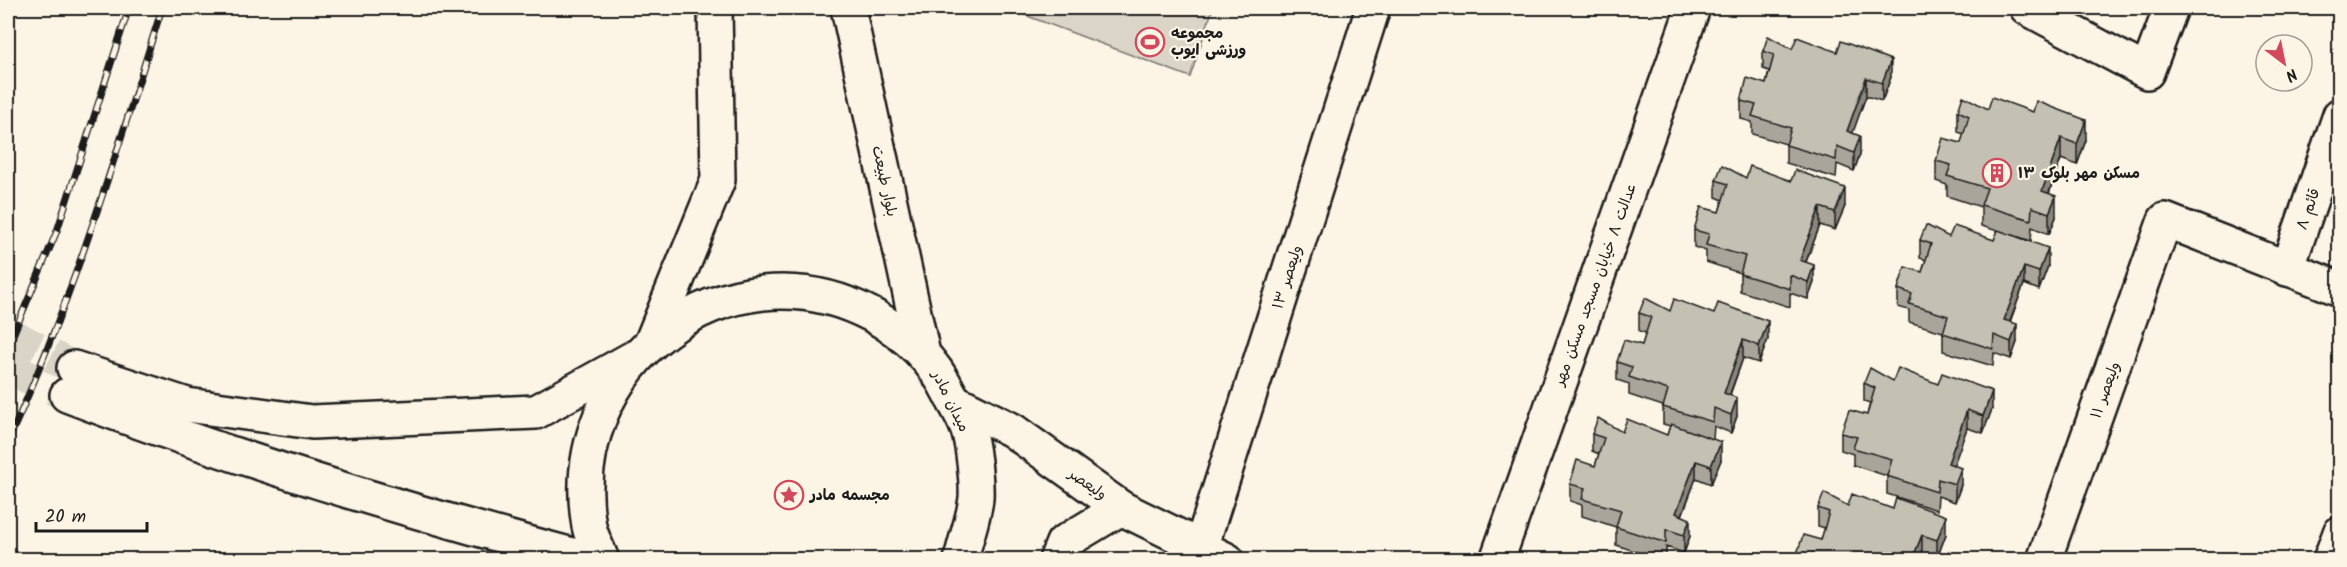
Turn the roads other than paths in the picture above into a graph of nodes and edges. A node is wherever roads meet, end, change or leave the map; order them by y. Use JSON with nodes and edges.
{"nodes":[{"id":1,"x":715,"y":8,"type":"edge"},
{"id":2,"x":848,"y":8,"type":"edge"},
{"id":3,"x":1373,"y":8,"type":"edge"},
{"id":4,"x":1693,"y":8,"type":"edge"},
{"id":5,"x":2027,"y":8,"type":"edge"},
{"id":6,"x":2171,"y":8,"type":"edge"},
{"id":7,"x":2340,"y":115,"type":"edge"},
{"id":8,"x":2287,"y":269,"type":"junction"},
{"id":9,"x":2340,"y":289,"type":"edge"},
{"id":10,"x":643,"y":350,"type":"junction"},
{"id":11,"x":923,"y":354,"type":"junction"},
{"id":12,"x":954,"y":401,"type":"junction"},
{"id":13,"x":1121,"y":508,"type":"junction"},
{"id":14,"x":2340,"y":533,"type":"edge"},
{"id":15,"x":1214,"y":553,"type":"edge"},
{"id":16,"x":591,"y":560,"type":"edge"},
{"id":17,"x":602,"y":560,"type":"edge"},
{"id":18,"x":961,"y":560,"type":"edge"},
{"id":19,"x":1056,"y":560,"type":"edge"},
{"id":20,"x":1497,"y":560,"type":"edge"},
{"id":21,"x":2044,"y":560,"type":"edge"},
{"id":22,"x":2330,"y":560,"type":"edge"}],
"edges":[{"from":1,"to":10,"type":"street"},
{"from":2,"to":11,"type":"street","name":"بلوار طبیعت"},
{"from":3,"to":15,"type":"street","name":"ولیعصر ۱۳"},
{"from":4,"to":20,"type":"street","name":"عدالت ۸ خیابان مسجد مسکن مهر"},
{"from":5,"to":6,"type":"street"},
{"from":7,"to":8,"type":"street","name":"قائم ۸"},
{"from":8,"to":9,"type":"street"},
{"from":8,"to":21,"type":"street","name":"ولیعصر ۱۱"},
{"from":10,"to":11,"type":"street","name":"میدان مادر"},
{"from":10,"to":16,"type":"street"},
{"from":10,"to":17,"type":"street","name":"میدان مادر"},
{"from":11,"to":12,"type":"street","name":"میدان مادر"},
{"from":12,"to":13,"type":"street","name":"ولیعصر"},
{"from":12,"to":18,"type":"street","name":"میدان مادر"},
{"from":13,"to":15,"type":"street","name":"ولیعصر"},
{"from":13,"to":19,"type":"street"},
{"from":14,"to":22,"type":"street"}]}
